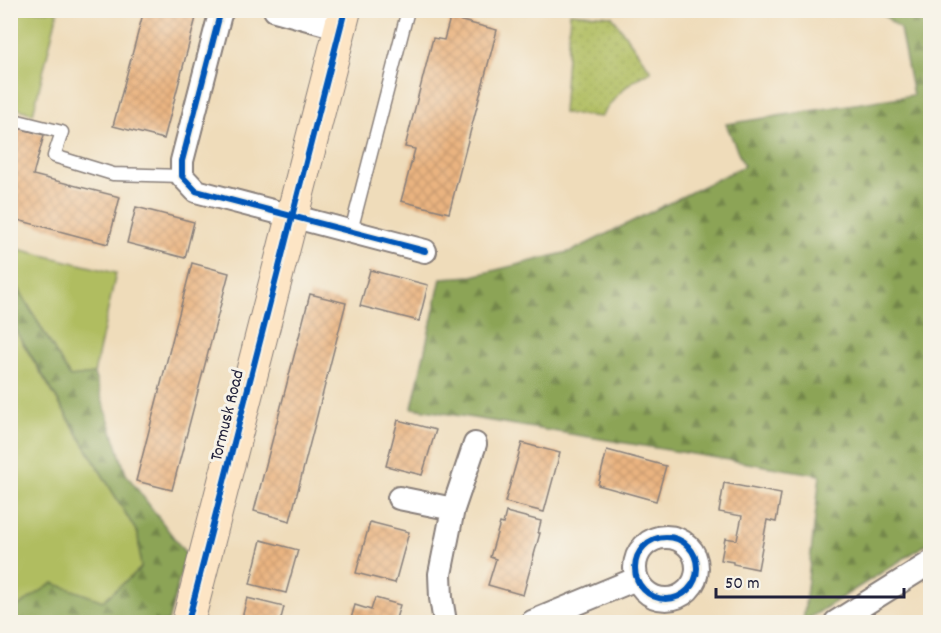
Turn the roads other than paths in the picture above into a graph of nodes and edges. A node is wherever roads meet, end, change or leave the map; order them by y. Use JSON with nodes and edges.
{"nodes":[{"id":1,"x":223,"y":10,"type":"edge"},
{"id":2,"x":275,"y":10,"type":"edge"},
{"id":3,"x":408,"y":10,"type":"edge"},
{"id":4,"x":343,"y":19,"type":"edge"},
{"id":5,"x":10,"y":119,"type":"edge"},
{"id":6,"x":182,"y":176,"type":"junction"},
{"id":7,"x":293,"y":215,"type":"junction"},
{"id":8,"x":351,"y":231,"type":"junction"},
{"id":9,"x":425,"y":251,"type":"dead end"},
{"id":10,"x":475,"y":444,"type":"dead end"},
{"id":11,"x":399,"y":498,"type":"dead end"},
{"id":12,"x":453,"y":509,"type":"junction"},
{"id":13,"x":930,"y":563,"type":"edge"},
{"id":14,"x":636,"y":579,"type":"dead end"},
{"id":15,"x":188,"y":622,"type":"edge"},
{"id":16,"x":445,"y":622,"type":"edge"},
{"id":17,"x":532,"y":622,"type":"edge"},
{"id":18,"x":836,"y":622,"type":"edge"}],
"edges":[{"from":1,"to":6,"type":"street"},
{"from":2,"to":4,"type":"street","name":"Tormusk Road"},
{"from":3,"to":8,"type":"lane"},
{"from":4,"to":7,"type":"street","name":"Tormusk Road"},
{"from":5,"to":6,"type":"lane"},
{"from":6,"to":7,"type":"street"},
{"from":7,"to":8,"type":"street"},
{"from":7,"to":15,"type":"street","name":"Tormusk Road"},
{"from":8,"to":9,"type":"street"},
{"from":10,"to":12,"type":"street"},
{"from":11,"to":12,"type":"street"},
{"from":12,"to":16,"type":"street"},
{"from":13,"to":18,"type":"street"},
{"from":14,"to":17,"type":"street"}]}
